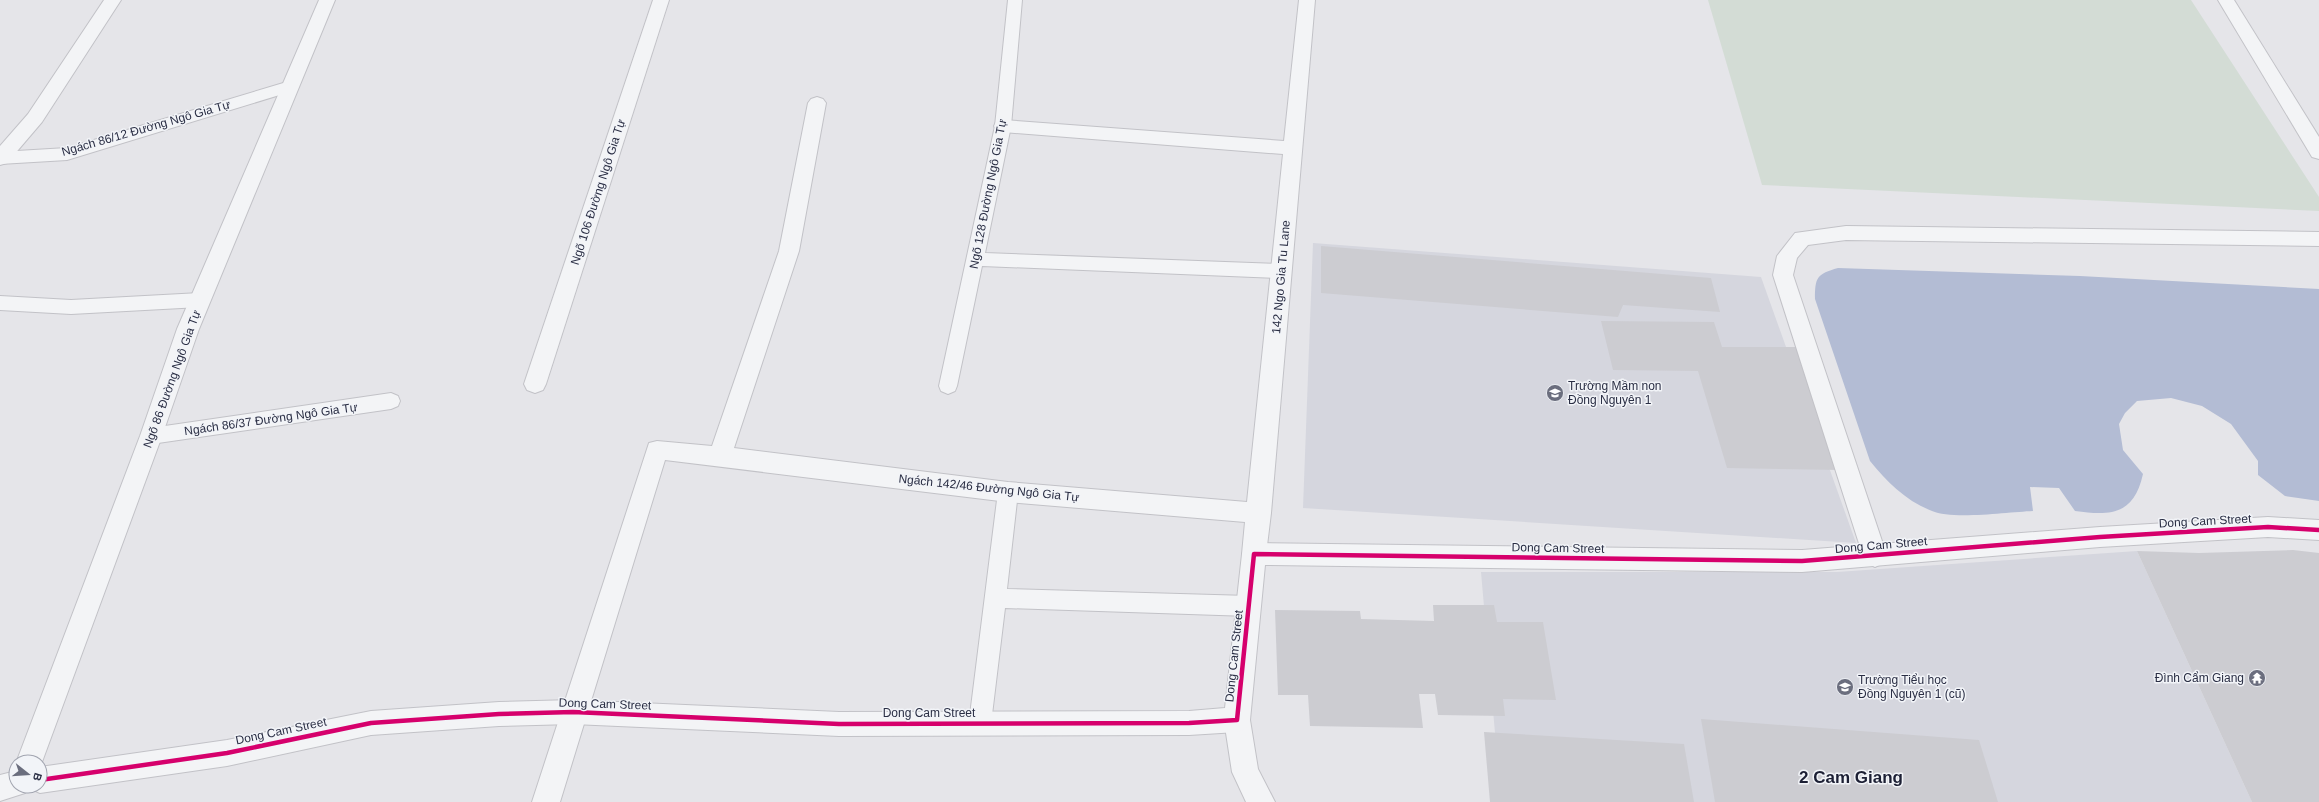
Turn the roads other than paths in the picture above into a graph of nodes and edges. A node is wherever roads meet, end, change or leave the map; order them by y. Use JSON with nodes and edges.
{"nodes":[{"id":1,"x":113,"y":0,"type":"edge"},
{"id":2,"x":327,"y":0,"type":"edge"},
{"id":3,"x":661,"y":0,"type":"edge"},
{"id":4,"x":1015,"y":0,"type":"edge"},
{"id":5,"x":1307,"y":0,"type":"edge"},
{"id":6,"x":2226,"y":0,"type":"edge"},
{"id":7,"x":290,"y":86,"type":"junction"},
{"id":8,"x":817,"y":103,"type":"dead end"},
{"id":9,"x":1003,"y":126,"type":"junction"},
{"id":10,"x":1293,"y":148,"type":"junction"},
{"id":11,"x":2319,"y":152,"type":"edge"},
{"id":12,"x":0,"y":158,"type":"edge"},
{"id":13,"x":2319,"y":239,"type":"edge"},
{"id":14,"x":975,"y":259,"type":"junction"},
{"id":15,"x":1281,"y":272,"type":"junction"},
{"id":16,"x":200,"y":300,"type":"junction"},
{"id":17,"x":0,"y":303,"type":"edge"},
{"id":18,"x":535,"y":384,"type":"dead end"},
{"id":19,"x":948,"y":386,"type":"dead end"},
{"id":20,"x":391,"y":401,"type":"dead end"},
{"id":21,"x":151,"y":436,"type":"junction"},
{"id":22,"x":720,"y":456,"type":"junction"},
{"id":23,"x":1008,"y":492,"type":"junction"},
{"id":24,"x":1259,"y":513,"type":"junction"},
{"id":25,"x":2319,"y":530,"type":"edge"},
{"id":26,"x":1254,"y":554,"type":"junction"},
{"id":27,"x":1875,"y":556,"type":"junction"},
{"id":28,"x":995,"y":598,"type":"junction"},
{"id":29,"x":1249,"y":606,"type":"junction"},
{"id":30,"x":573,"y":712,"type":"junction"},
{"id":31,"x":1237,"y":720,"type":"junction"},
{"id":32,"x":980,"y":723,"type":"junction"},
{"id":33,"x":32,"y":754,"type":"edge"},
{"id":34,"x":48,"y":779,"type":"edge"},
{"id":35,"x":546,"y":802,"type":"edge"},
{"id":36,"x":1261,"y":802,"type":"edge"}],
"edges":[{"from":1,"to":12,"type":"street"},
{"from":2,"to":7,"type":"street","name":"Ngõ 86 Đường Ngô Gia Tự"},
{"from":3,"to":18,"type":"street","name":"Ngõ 106 Đường Ngô Gia Tự"},
{"from":4,"to":9,"type":"lane","name":"Ngõ 128 Đường Ngô Gia Tự"},
{"from":5,"to":10,"type":"street","name":"142 Ngo Gia Tu Lane"},
{"from":6,"to":11,"type":"street"},
{"from":7,"to":12,"type":"lane","name":"Ngách 86/12 Đường Ngô Gia Tự"},
{"from":7,"to":16,"type":"street","name":"Ngõ 86 Đường Ngô Gia Tự"},
{"from":8,"to":22,"type":"street"},
{"from":9,"to":10,"type":"street"},
{"from":9,"to":14,"type":"lane","name":"Ngõ 128 Đường Ngô Gia Tự"},
{"from":10,"to":15,"type":"street","name":"142 Ngo Gia Tu Lane"},
{"from":13,"to":27,"type":"street"},
{"from":14,"to":15,"type":"lane"},
{"from":14,"to":19,"type":"lane","name":"Ngõ 128 Đường Ngô Gia Tự"},
{"from":15,"to":24,"type":"street","name":"142 Ngo Gia Tu Lane"},
{"from":16,"to":17,"type":"lane"},
{"from":16,"to":21,"type":"street","name":"Ngõ 86 Đường Ngô Gia Tự"},
{"from":20,"to":21,"type":"lane","name":"Ngách 86/37 Đường Ngô Gia Tự"},
{"from":21,"to":33,"type":"street","name":"Ngõ 86 Đường Ngô Gia Tự"},
{"from":22,"to":23,"type":"street","name":"Ngách 142/46 Đường Ngô Gia Tự"},
{"from":22,"to":30,"type":"street","name":"Ngách 142/46 Đường Ngô Gia Tự"},
{"from":23,"to":24,"type":"street","name":"Ngách 142/46 Đường Ngô Gia Tự"},
{"from":23,"to":28,"type":"lane"},
{"from":24,"to":26,"type":"street","name":"142 Ngo Gia Tu Lane"},
{"from":25,"to":27,"type":"street","name":"Dong Cam Street"},
{"from":26,"to":27,"type":"street","name":"Dong Cam Street"},
{"from":26,"to":29,"type":"street","name":"Dong Cam Street"},
{"from":28,"to":29,"type":"lane"},
{"from":28,"to":32,"type":"lane"},
{"from":29,"to":31,"type":"street","name":"Dong Cam Street"},
{"from":30,"to":32,"type":"street","name":"Dong Cam Street"},
{"from":30,"to":34,"type":"street","name":"Dong Cam Street"},
{"from":30,"to":35,"type":"street"},
{"from":31,"to":32,"type":"street","name":"Dong Cam Street"},
{"from":31,"to":36,"type":"street"}]}
